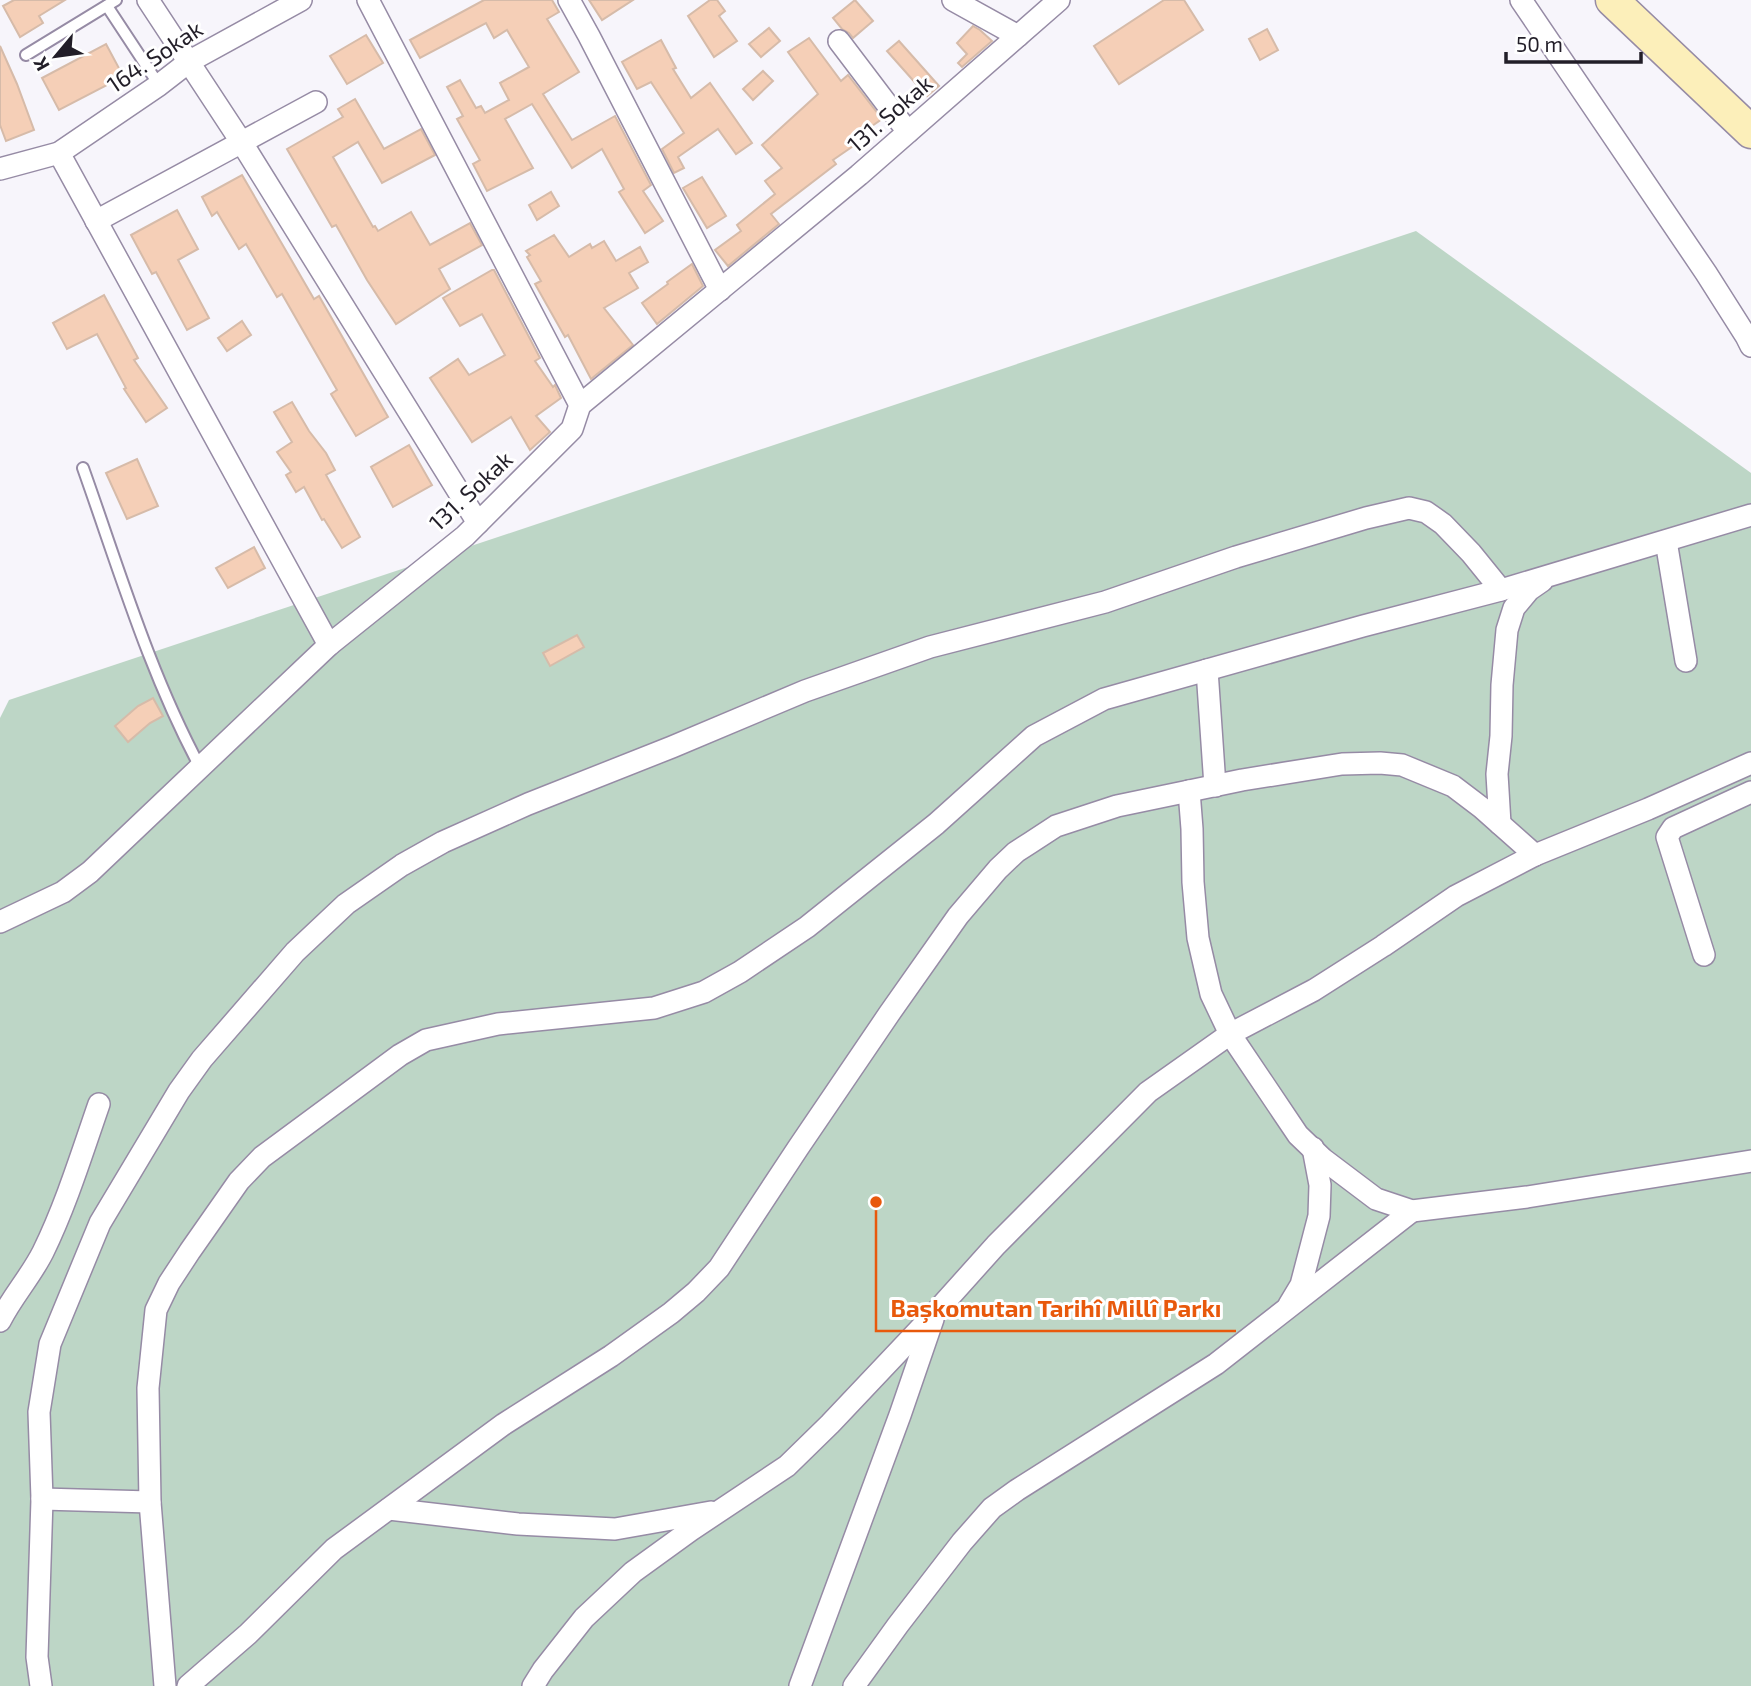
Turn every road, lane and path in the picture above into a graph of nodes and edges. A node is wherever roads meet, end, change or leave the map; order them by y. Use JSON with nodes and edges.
{"nodes":[{"id":1,"x":148,"y":0,"type":"edge"},
{"id":2,"x":301,"y":0,"type":"edge"},
{"id":3,"x":368,"y":0,"type":"edge"},
{"id":4,"x":569,"y":0,"type":"edge"},
{"id":5,"x":953,"y":0,"type":"edge"},
{"id":6,"x":1059,"y":0,"type":"edge"},
{"id":7,"x":1521,"y":0,"type":"edge"},
{"id":8,"x":1612,"y":0,"type":"edge"},
{"id":9,"x":111,"y":3,"type":"edge"},
{"id":10,"x":1018,"y":36,"type":"junction"},
{"id":11,"x":839,"y":41,"type":"dead end"},
{"id":12,"x":26,"y":55,"type":"dead end"},
{"id":13,"x":190,"y":61,"type":"junction"},
{"id":14,"x":159,"y":85,"type":"junction"},
{"id":15,"x":316,"y":102,"type":"dead end"},
{"id":16,"x":908,"y":132,"type":"junction"},
{"id":17,"x":1751,"y":132,"type":"edge"},
{"id":18,"x":242,"y":143,"type":"junction"},
{"id":19,"x":59,"y":153,"type":"junction"},
{"id":20,"x":0,"y":169,"type":"edge"},
{"id":21,"x":96,"y":220,"type":"junction"},
{"id":22,"x":720,"y":290,"type":"junction"},
{"id":23,"x":1751,"y":346,"type":"edge"},
{"id":24,"x":580,"y":405,"type":"junction"},
{"id":25,"x":83,"y":468,"type":"dead end"},
{"id":26,"x":1751,"y":515,"type":"edge"},
{"id":27,"x":478,"y":523,"type":"junction"},
{"id":28,"x":1666,"y":541,"type":"junction"},
{"id":29,"x":1552,"y":575,"type":"junction"},
{"id":30,"x":1501,"y":590,"type":"junction"},
{"id":31,"x":330,"y":645,"type":"junction"},
{"id":32,"x":1686,"y":661,"type":"dead end"},
{"id":33,"x":1207,"y":670,"type":"junction"},
{"id":34,"x":1751,"y":762,"type":"edge"},
{"id":35,"x":200,"y":767,"type":"junction"},
{"id":36,"x":1215,"y":786,"type":"junction"},
{"id":37,"x":1189,"y":791,"type":"junction"},
{"id":38,"x":1751,"y":792,"type":"edge"},
{"id":39,"x":1500,"y":824,"type":"junction"},
{"id":40,"x":1535,"y":855,"type":"junction"},
{"id":41,"x":0,"y":922,"type":"edge"},
{"id":42,"x":1704,"y":955,"type":"dead end"},
{"id":43,"x":1230,"y":1034,"type":"junction"},
{"id":44,"x":99,"y":1104,"type":"dead end"},
{"id":45,"x":1313,"y":1148,"type":"junction"},
{"id":46,"x":1751,"y":1161,"type":"edge"},
{"id":47,"x":1412,"y":1211,"type":"junction"},
{"id":48,"x":1286,"y":1310,"type":"junction"},
{"id":49,"x":935,"y":1313,"type":"junction"},
{"id":50,"x":0,"y":1321,"type":"edge"},
{"id":51,"x":42,"y":1499,"type":"junction"},
{"id":52,"x":150,"y":1502,"type":"junction"},
{"id":53,"x":389,"y":1509,"type":"junction"},
{"id":54,"x":720,"y":1510,"type":"junction"},
{"id":55,"x":41,"y":1686,"type":"edge"},
{"id":56,"x":165,"y":1686,"type":"edge"},
{"id":57,"x":188,"y":1686,"type":"edge"},
{"id":58,"x":533,"y":1686,"type":"edge"},
{"id":59,"x":800,"y":1686,"type":"edge"},
{"id":60,"x":854,"y":1686,"type":"edge"}],
"edges":[{"from":1,"to":13,"type":"street"},
{"from":2,"to":13,"type":"street","name":"164. Sokak"},
{"from":3,"to":24,"type":"street"},
{"from":4,"to":22,"type":"street"},
{"from":5,"to":10,"type":"street"},
{"from":6,"to":10,"type":"street","name":"131. Sokak"},
{"from":7,"to":23,"type":"street"},
{"from":8,"to":17,"type":"main road"},
{"from":9,"to":12,"type":"lane"},
{"from":9,"to":14,"type":"lane"},
{"from":10,"to":16,"type":"street","name":"131. Sokak"},
{"from":11,"to":16,"type":"street"},
{"from":13,"to":14,"type":"street","name":"164. Sokak"},
{"from":13,"to":18,"type":"street"},
{"from":14,"to":19,"type":"street","name":"164. Sokak"},
{"from":15,"to":18,"type":"street"},
{"from":16,"to":22,"type":"street","name":"131. Sokak"},
{"from":18,"to":21,"type":"street"},
{"from":18,"to":27,"type":"street"},
{"from":19,"to":20,"type":"street","name":"164. Sokak"},
{"from":19,"to":21,"type":"street"},
{"from":21,"to":31,"type":"street"},
{"from":22,"to":24,"type":"street","name":"131. Sokak"},
{"from":24,"to":27,"type":"street","name":"131. Sokak"},
{"from":25,"to":35,"type":"lane"},
{"from":26,"to":28,"type":"street"},
{"from":27,"to":31,"type":"street","name":"131. Sokak"},
{"from":28,"to":29,"type":"street"},
{"from":28,"to":32,"type":"street"},
{"from":29,"to":30,"type":"street"},
{"from":29,"to":39,"type":"street"},
{"from":30,"to":33,"type":"street"},
{"from":30,"to":51,"type":"street"},
{"from":31,"to":35,"type":"street","name":"131. Sokak"},
{"from":33,"to":36,"type":"street"},
{"from":33,"to":52,"type":"street"},
{"from":34,"to":40,"type":"street"},
{"from":35,"to":41,"type":"street","name":"131. Sokak"},
{"from":36,"to":37,"type":"street"},
{"from":36,"to":39,"type":"street"},
{"from":37,"to":43,"type":"street"},
{"from":37,"to":53,"type":"street"},
{"from":38,"to":42,"type":"street"},
{"from":39,"to":40,"type":"street"},
{"from":40,"to":43,"type":"street"},
{"from":43,"to":45,"type":"street"},
{"from":43,"to":49,"type":"street"},
{"from":44,"to":50,"type":"street"},
{"from":45,"to":47,"type":"street"},
{"from":45,"to":48,"type":"street"},
{"from":46,"to":47,"type":"street"},
{"from":47,"to":48,"type":"street"},
{"from":48,"to":60,"type":"street"},
{"from":49,"to":54,"type":"street"},
{"from":49,"to":59,"type":"street"},
{"from":51,"to":52,"type":"street"},
{"from":51,"to":55,"type":"street"},
{"from":52,"to":56,"type":"street"},
{"from":53,"to":54,"type":"street"},
{"from":53,"to":57,"type":"street"},
{"from":54,"to":58,"type":"street"}]}
